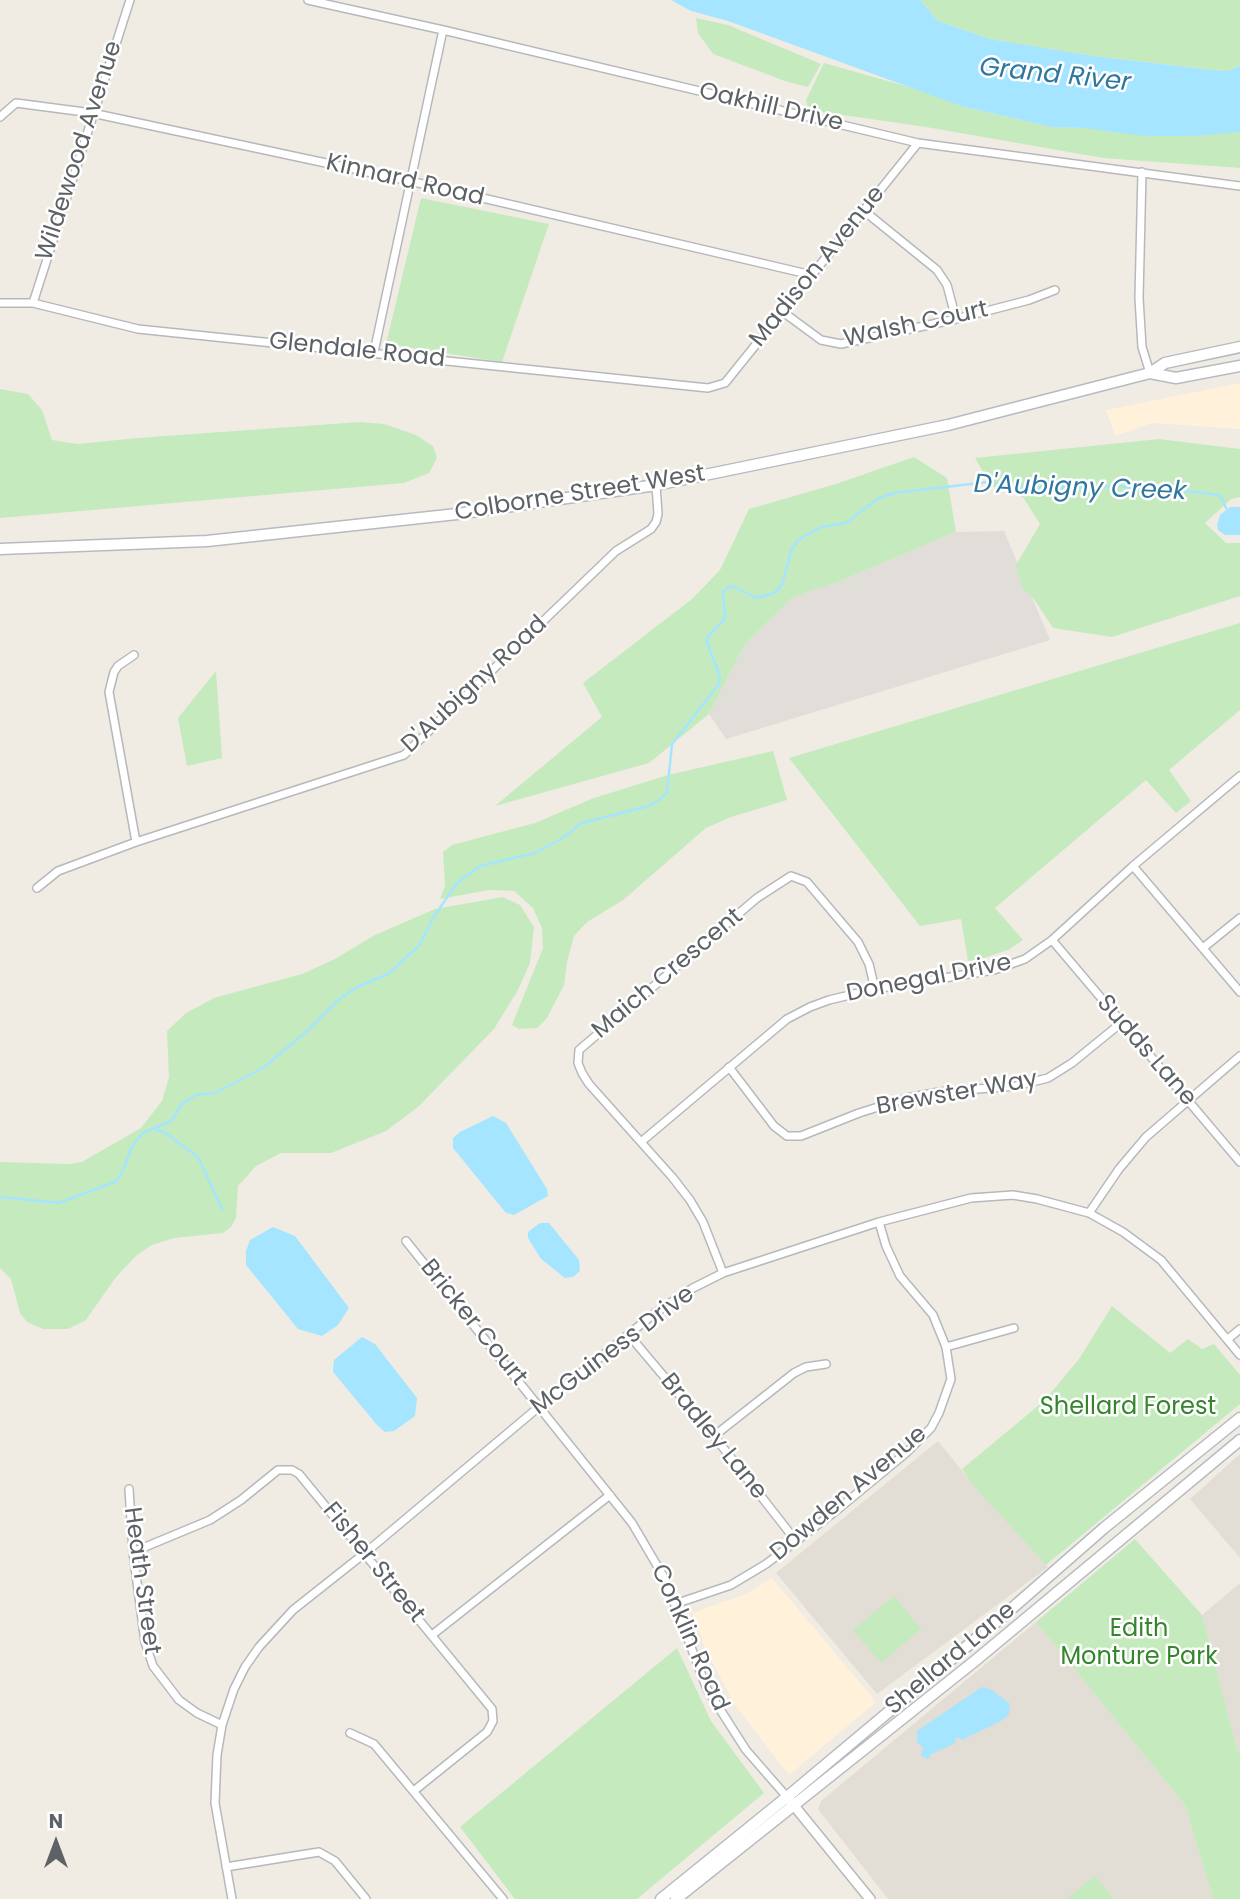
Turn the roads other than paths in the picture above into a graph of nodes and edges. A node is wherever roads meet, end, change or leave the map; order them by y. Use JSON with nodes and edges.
{"nodes":[{"id":1,"x":130,"y":0,"type":"edge"},
{"id":2,"x":309,"y":0,"type":"edge"},
{"id":3,"x":318,"y":1,"type":"edge"},
{"id":4,"x":443,"y":30,"type":"junction"},
{"id":5,"x":92,"y":113,"type":"junction"},
{"id":6,"x":0,"y":117,"type":"edge"},
{"id":7,"x":918,"y":143,"type":"junction"},
{"id":8,"x":1142,"y":172,"type":"junction"},
{"id":9,"x":410,"y":181,"type":"junction"},
{"id":10,"x":1240,"y":186,"type":"edge"},
{"id":11,"x":863,"y":210,"type":"junction"},
{"id":12,"x":812,"y":275,"type":"junction"},
{"id":13,"x":1055,"y":290,"type":"dead end"},
{"id":14,"x":0,"y":303,"type":"edge"},
{"id":15,"x":33,"y":303,"type":"junction"},
{"id":16,"x":783,"y":312,"type":"junction"},
{"id":17,"x":956,"y":319,"type":"junction"},
{"id":18,"x":1240,"y":348,"type":"edge"},
{"id":19,"x":374,"y":352,"type":"junction"},
{"id":20,"x":1240,"y":366,"type":"edge"},
{"id":21,"x":1150,"y":373,"type":"junction"},
{"id":22,"x":715,"y":386,"type":"joint"},
{"id":23,"x":656,"y":485,"type":"junction"},
{"id":24,"x":0,"y":549,"type":"edge"},
{"id":25,"x":134,"y":655,"type":"dead end"},
{"id":26,"x":1240,"y":776,"type":"edge"},
{"id":27,"x":136,"y":842,"type":"junction"},
{"id":28,"x":1133,"y":866,"type":"junction"},
{"id":29,"x":37,"y":888,"type":"dead end"},
{"id":30,"x":1240,"y":918,"type":"edge"},
{"id":31,"x":1052,"y":940,"type":"junction"},
{"id":32,"x":1203,"y":948,"type":"junction"},
{"id":33,"x":874,"y":989,"type":"junction"},
{"id":34,"x":1240,"y":992,"type":"edge"},
{"id":35,"x":1121,"y":1023,"type":"junction"},
{"id":36,"x":1240,"y":1056,"type":"edge"},
{"id":37,"x":729,"y":1067,"type":"junction"},
{"id":38,"x":1188,"y":1099,"type":"junction"},
{"id":39,"x":641,"y":1142,"type":"junction"},
{"id":40,"x":1240,"y":1162,"type":"edge"},
{"id":41,"x":1089,"y":1213,"type":"junction"},
{"id":42,"x":879,"y":1222,"type":"junction"},
{"id":43,"x":406,"y":1241,"type":"dead end"},
{"id":44,"x":723,"y":1273,"type":"junction"},
{"id":45,"x":1014,"y":1328,"type":"dead end"},
{"id":46,"x":1240,"y":1329,"type":"edge"},
{"id":47,"x":629,"y":1335,"type":"junction"},
{"id":48,"x":1228,"y":1339,"type":"junction"},
{"id":49,"x":946,"y":1347,"type":"junction"},
{"id":50,"x":1240,"y":1355,"type":"edge"},
{"id":51,"x":826,"y":1364,"type":"dead end"},
{"id":52,"x":540,"y":1406,"type":"junction"},
{"id":53,"x":1240,"y":1418,"type":"edge"},
{"id":54,"x":714,"y":1436,"type":"junction"},
{"id":55,"x":1240,"y":1440,"type":"edge"},
{"id":56,"x":129,"y":1489,"type":"dead end"},
{"id":57,"x":610,"y":1495,"type":"junction"},
{"id":58,"x":796,"y":1541,"type":"junction"},
{"id":59,"x":132,"y":1552,"type":"junction"},
{"id":60,"x":365,"y":1553,"type":"junction"},
{"id":61,"x":675,"y":1604,"type":"junction"},
{"id":62,"x":432,"y":1636,"type":"junction"},
{"id":63,"x":222,"y":1725,"type":"junction"},
{"id":64,"x":350,"y":1733,"type":"dead end"},
{"id":65,"x":415,"y":1790,"type":"junction"},
{"id":66,"x":791,"y":1801,"type":"junction"},
{"id":67,"x":226,"y":1867,"type":"junction"},
{"id":68,"x":232,"y":1899,"type":"edge"},
{"id":69,"x":366,"y":1899,"type":"edge"},
{"id":70,"x":503,"y":1899,"type":"edge"},
{"id":71,"x":661,"y":1899,"type":"edge"},
{"id":72,"x":676,"y":1899,"type":"edge"},
{"id":73,"x":870,"y":1899,"type":"edge"}],
"edges":[{"from":1,"to":5,"type":"street","name":"Wildewood Avenue"},
{"from":2,"to":3,"type":"street","name":"Oakhill Drive"},
{"from":3,"to":4,"type":"street","name":"Oakhill Drive"},
{"from":4,"to":7,"type":"street","name":"Oakhill Drive"},
{"from":4,"to":9,"type":"street"},
{"from":5,"to":6,"type":"street","name":"Kinnard Road"},
{"from":5,"to":9,"type":"street","name":"Kinnard Road"},
{"from":5,"to":15,"type":"street","name":"Wildewood Avenue"},
{"from":7,"to":8,"type":"street","name":"Oakhill Drive"},
{"from":7,"to":11,"type":"street","name":"Madison Avenue"},
{"from":8,"to":10,"type":"street","name":"Oakhill Drive"},
{"from":8,"to":21,"type":"street"},
{"from":9,"to":12,"type":"street","name":"Kinnard Road"},
{"from":9,"to":19,"type":"street"},
{"from":11,"to":12,"type":"street","name":"Madison Avenue"},
{"from":11,"to":17,"type":"street"},
{"from":12,"to":16,"type":"street","name":"Madison Avenue"},
{"from":13,"to":17,"type":"street","name":"Walsh Court"},
{"from":14,"to":15,"type":"street","name":"Glendale Road"},
{"from":15,"to":19,"type":"street","name":"Glendale Road"},
{"from":16,"to":17,"type":"street","name":"Walsh Court"},
{"from":16,"to":22,"type":"street","name":"Madison Avenue"},
{"from":18,"to":21,"type":"main road","name":"Colborne Street West"},
{"from":19,"to":22,"type":"street","name":"Glendale Road"},
{"from":20,"to":21,"type":"main road","name":"Colborne Street West"},
{"from":21,"to":23,"type":"main road","name":"Colborne Street West"},
{"from":23,"to":24,"type":"main road","name":"Colborne Street West"},
{"from":23,"to":27,"type":"street","name":"D'Aubigny Road"},
{"from":25,"to":27,"type":"street"},
{"from":26,"to":28,"type":"street","name":"Donegal Drive"},
{"from":27,"to":29,"type":"street","name":"D'Aubigny Road"},
{"from":28,"to":31,"type":"street","name":"Donegal Drive"},
{"from":28,"to":32,"type":"street"},
{"from":30,"to":32,"type":"street"},
{"from":31,"to":33,"type":"street","name":"Donegal Drive"},
{"from":31,"to":35,"type":"street","name":"Sudds Lane"},
{"from":32,"to":34,"type":"street"},
{"from":33,"to":37,"type":"street","name":"Donegal Drive"},
{"from":33,"to":39,"type":"street","name":"Maich Crescent"},
{"from":35,"to":37,"type":"street","name":"Brewster Way"},
{"from":35,"to":38,"type":"street","name":"Sudds Lane"},
{"from":36,"to":38,"type":"street"},
{"from":37,"to":39,"type":"street","name":"Donegal Drive"},
{"from":38,"to":40,"type":"street","name":"Sudds Lane"},
{"from":38,"to":41,"type":"street"},
{"from":39,"to":44,"type":"street","name":"Maich Crescent"},
{"from":41,"to":42,"type":"street","name":"McGuiness Drive"},
{"from":41,"to":48,"type":"street","name":"McGuiness Drive"},
{"from":42,"to":44,"type":"street","name":"McGuiness Drive"},
{"from":42,"to":49,"type":"street","name":"Dowden Avenue"},
{"from":43,"to":52,"type":"street","name":"Bricker Court"},
{"from":44,"to":47,"type":"street","name":"McGuiness Drive"},
{"from":45,"to":49,"type":"street"},
{"from":46,"to":48,"type":"street"},
{"from":47,"to":52,"type":"street","name":"McGuiness Drive"},
{"from":47,"to":54,"type":"street","name":"Bradley Lane"},
{"from":48,"to":50,"type":"street","name":"McGuiness Drive"},
{"from":49,"to":58,"type":"street","name":"Dowden Avenue"},
{"from":51,"to":54,"type":"street"},
{"from":52,"to":57,"type":"street","name":"Conklin Road"},
{"from":52,"to":60,"type":"street","name":"McGuiness Drive"},
{"from":53,"to":66,"type":"main road","name":"Shellard Lane"},
{"from":54,"to":58,"type":"street","name":"Bradley Lane"},
{"from":55,"to":66,"type":"main road","name":"Shellard Lane"},
{"from":56,"to":59,"type":"street","name":"Heath Street"},
{"from":57,"to":61,"type":"street","name":"Conklin Road"},
{"from":57,"to":62,"type":"street"},
{"from":58,"to":61,"type":"street","name":"Dowden Avenue"},
{"from":59,"to":60,"type":"street","name":"Fisher Street"},
{"from":59,"to":63,"type":"street","name":"Heath Street"},
{"from":60,"to":62,"type":"street","name":"Fisher Street"},
{"from":60,"to":63,"type":"street","name":"McGuiness Drive"},
{"from":61,"to":66,"type":"street","name":"Conklin Road"},
{"from":62,"to":65,"type":"street","name":"Fisher Street"},
{"from":63,"to":67,"type":"street","name":"McGuiness Drive"},
{"from":64,"to":65,"type":"street"},
{"from":65,"to":70,"type":"street"},
{"from":66,"to":71,"type":"main road","name":"Shellard Lane"},
{"from":66,"to":72,"type":"main road","name":"Shellard Lane"},
{"from":66,"to":73,"type":"street","name":"Conklin Road"},
{"from":67,"to":68,"type":"street","name":"McGuiness Drive"},
{"from":67,"to":69,"type":"street"}]}
